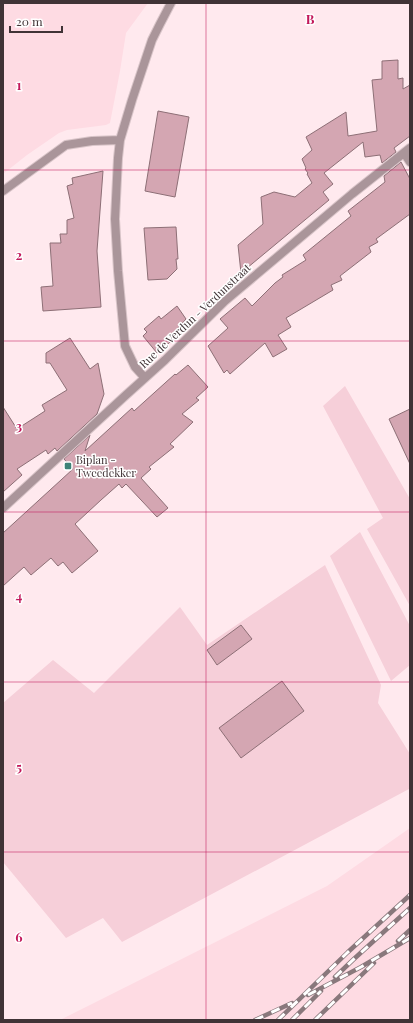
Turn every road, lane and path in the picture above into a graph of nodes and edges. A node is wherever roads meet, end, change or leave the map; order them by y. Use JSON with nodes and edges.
{"nodes":[{"id":1,"x":171,"y":3,"type":"edge"},
{"id":2,"x":120,"y":140,"type":"junction"},
{"id":3,"x":407,"y":151,"type":"edge"},
{"id":4,"x":410,"y":162,"type":"edge"},
{"id":5,"x":3,"y":191,"type":"edge"},
{"id":6,"x":145,"y":378,"type":"junction"},
{"id":7,"x":3,"y":508,"type":"edge"}],
"edges":[{"from":1,"to":2,"type":"street"},
{"from":2,"to":5,"type":"street"},
{"from":2,"to":6,"type":"street"},
{"from":3,"to":4,"type":"street"},
{"from":3,"to":6,"type":"street","name":"Rue de Verdun - Verdunstraat"},
{"from":6,"to":7,"type":"street","name":"Rue de Verdun - Verdunstraat"}]}
